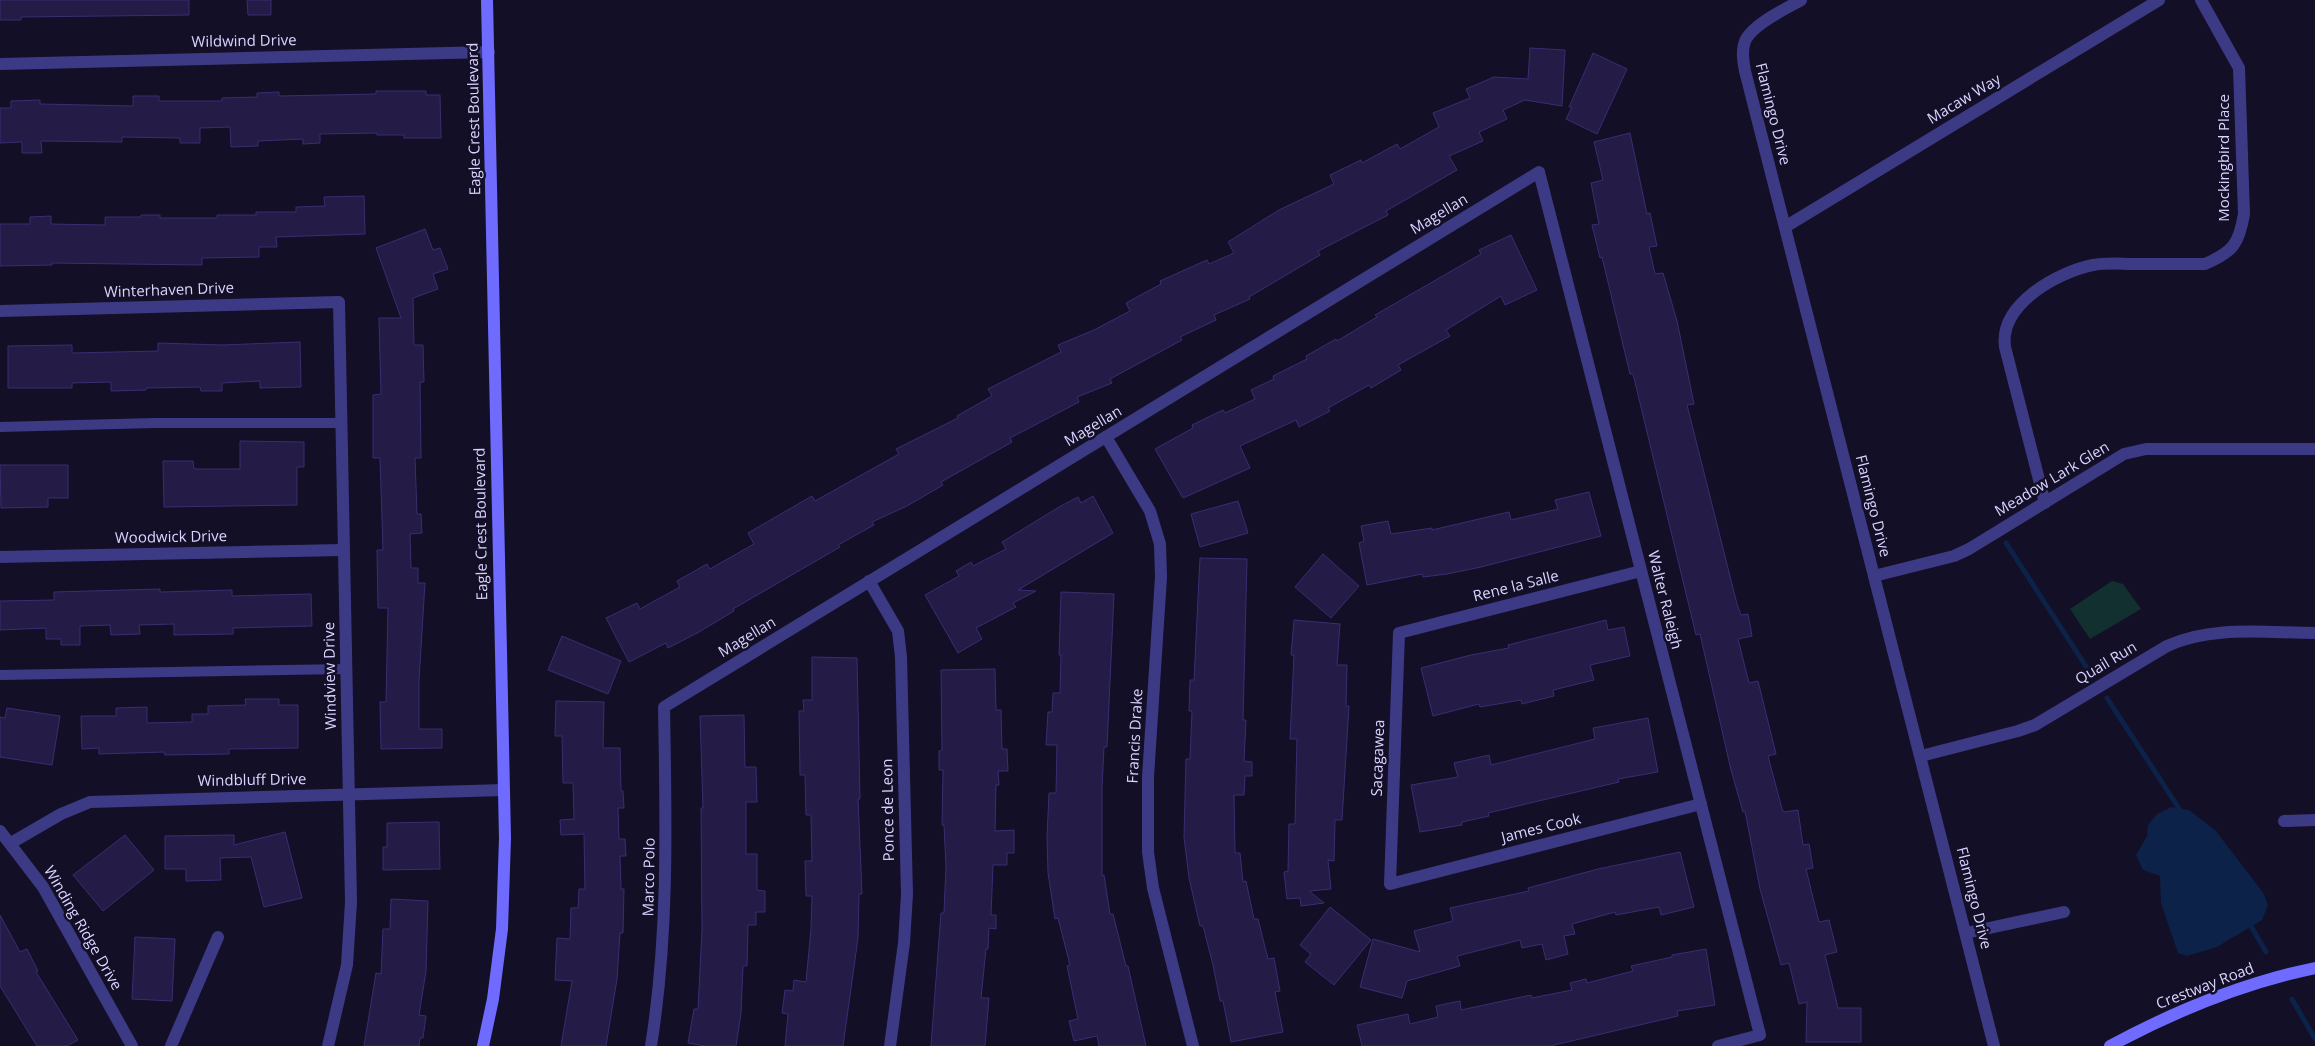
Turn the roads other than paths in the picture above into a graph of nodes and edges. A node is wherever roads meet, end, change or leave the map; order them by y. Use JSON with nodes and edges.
{"nodes":[{"id":1,"x":487,"y":0,"type":"edge"},
{"id":2,"x":1801,"y":0,"type":"edge"},
{"id":3,"x":2159,"y":0,"type":"edge"},
{"id":4,"x":2201,"y":0,"type":"edge"},
{"id":5,"x":489,"y":52,"type":"junction"},
{"id":6,"x":0,"y":64,"type":"edge"},
{"id":7,"x":1539,"y":172,"type":"joint"},
{"id":8,"x":1785,"y":227,"type":"junction"},
{"id":9,"x":339,"y":302,"type":"joint"},
{"id":10,"x":0,"y":311,"type":"edge"},
{"id":11,"x":341,"y":423,"type":"junction"},
{"id":12,"x":0,"y":427,"type":"edge"},
{"id":13,"x":1106,"y":437,"type":"junction"},
{"id":14,"x":2315,"y":449,"type":"edge"},
{"id":15,"x":2045,"y":503,"type":"junction"},
{"id":16,"x":344,"y":550,"type":"junction"},
{"id":17,"x":0,"y":557,"type":"edge"},
{"id":18,"x":1641,"y":571,"type":"junction"},
{"id":19,"x":1874,"y":576,"type":"junction"},
{"id":20,"x":869,"y":581,"type":"junction"},
{"id":21,"x":1399,"y":633,"type":"joint"},
{"id":22,"x":2315,"y":633,"type":"edge"},
{"id":23,"x":346,"y":668,"type":"junction"},
{"id":24,"x":0,"y":675,"type":"edge"},
{"id":25,"x":664,"y":707,"type":"joint"},
{"id":26,"x":1920,"y":756,"type":"junction"},
{"id":27,"x":504,"y":790,"type":"junction"},
{"id":28,"x":349,"y":794,"type":"junction"},
{"id":29,"x":1701,"y":804,"type":"junction"},
{"id":30,"x":2315,"y":820,"type":"edge"},
{"id":31,"x":2284,"y":821,"type":"dead end"},
{"id":32,"x":0,"y":831,"type":"edge"},
{"id":33,"x":11,"y":843,"type":"junction"},
{"id":34,"x":1390,"y":884,"type":"joint"},
{"id":35,"x":2064,"y":912,"type":"dead end"},
{"id":36,"x":1966,"y":933,"type":"junction"},
{"id":37,"x":218,"y":937,"type":"dead end"},
{"id":38,"x":2315,"y":968,"type":"edge"},
{"id":39,"x":132,"y":1046,"type":"edge"},
{"id":40,"x":171,"y":1046,"type":"edge"},
{"id":41,"x":328,"y":1046,"type":"edge"},
{"id":42,"x":483,"y":1046,"type":"edge"},
{"id":43,"x":651,"y":1046,"type":"edge"},
{"id":44,"x":890,"y":1046,"type":"edge"},
{"id":45,"x":1193,"y":1046,"type":"edge"},
{"id":46,"x":1718,"y":1046,"type":"edge"},
{"id":47,"x":1994,"y":1046,"type":"edge"},
{"id":48,"x":2110,"y":1046,"type":"edge"}],
"edges":[{"from":1,"to":5,"type":"main road","name":"Eagle Crest Boulevard"},
{"from":2,"to":8,"type":"street","name":"Flamingo Drive"},
{"from":3,"to":8,"type":"street","name":"Macaw Way"},
{"from":4,"to":15,"type":"street","name":"Mockingbird Place"},
{"from":5,"to":6,"type":"street","name":"Wildwind Drive"},
{"from":5,"to":27,"type":"main road","name":"Eagle Crest Boulevard"},
{"from":7,"to":13,"type":"street","name":"Magellan"},
{"from":7,"to":18,"type":"street","name":"Walter Raleigh"},
{"from":8,"to":19,"type":"street","name":"Flamingo Drive"},
{"from":9,"to":10,"type":"street","name":"Winterhaven Drive"},
{"from":9,"to":11,"type":"street","name":"Windview Drive"},
{"from":11,"to":12,"type":"lane"},
{"from":11,"to":16,"type":"street","name":"Windview Drive"},
{"from":13,"to":20,"type":"street","name":"Magellan"},
{"from":13,"to":45,"type":"street","name":"Francis Drake"},
{"from":14,"to":15,"type":"street","name":"Meadow Lark Glen"},
{"from":15,"to":19,"type":"street","name":"Meadow Lark Glen"},
{"from":16,"to":17,"type":"street","name":"Woodwick Drive"},
{"from":16,"to":23,"type":"street","name":"Windview Drive"},
{"from":18,"to":21,"type":"street","name":"Rene la Salle"},
{"from":18,"to":29,"type":"street","name":"Walter Raleigh"},
{"from":19,"to":26,"type":"street","name":"Flamingo Drive"},
{"from":20,"to":25,"type":"street","name":"Magellan"},
{"from":20,"to":44,"type":"street","name":"Ponce de Leon"},
{"from":21,"to":34,"type":"street","name":"Sacagawea"},
{"from":22,"to":26,"type":"street","name":"Quail Run"},
{"from":23,"to":24,"type":"lane"},
{"from":23,"to":28,"type":"street","name":"Windview Drive"},
{"from":25,"to":43,"type":"street","name":"Marco Polo"},
{"from":26,"to":36,"type":"street","name":"Flamingo Drive"},
{"from":27,"to":28,"type":"street","name":"Windbluff Drive"},
{"from":27,"to":42,"type":"main road","name":"Eagle Crest Boulevard"},
{"from":28,"to":33,"type":"street","name":"Windbluff Drive"},
{"from":28,"to":41,"type":"street","name":"Windview Drive"},
{"from":29,"to":34,"type":"street","name":"James Cook"},
{"from":29,"to":46,"type":"street","name":"Walter Raleigh"},
{"from":30,"to":31,"type":"street"},
{"from":32,"to":33,"type":"street","name":"Winding Ridge Drive"},
{"from":33,"to":39,"type":"street","name":"Winding Ridge Drive"},
{"from":35,"to":36,"type":"street"},
{"from":36,"to":47,"type":"street","name":"Flamingo Drive"},
{"from":37,"to":40,"type":"street"},
{"from":38,"to":48,"type":"main road","name":"Crestway Road"}]}
